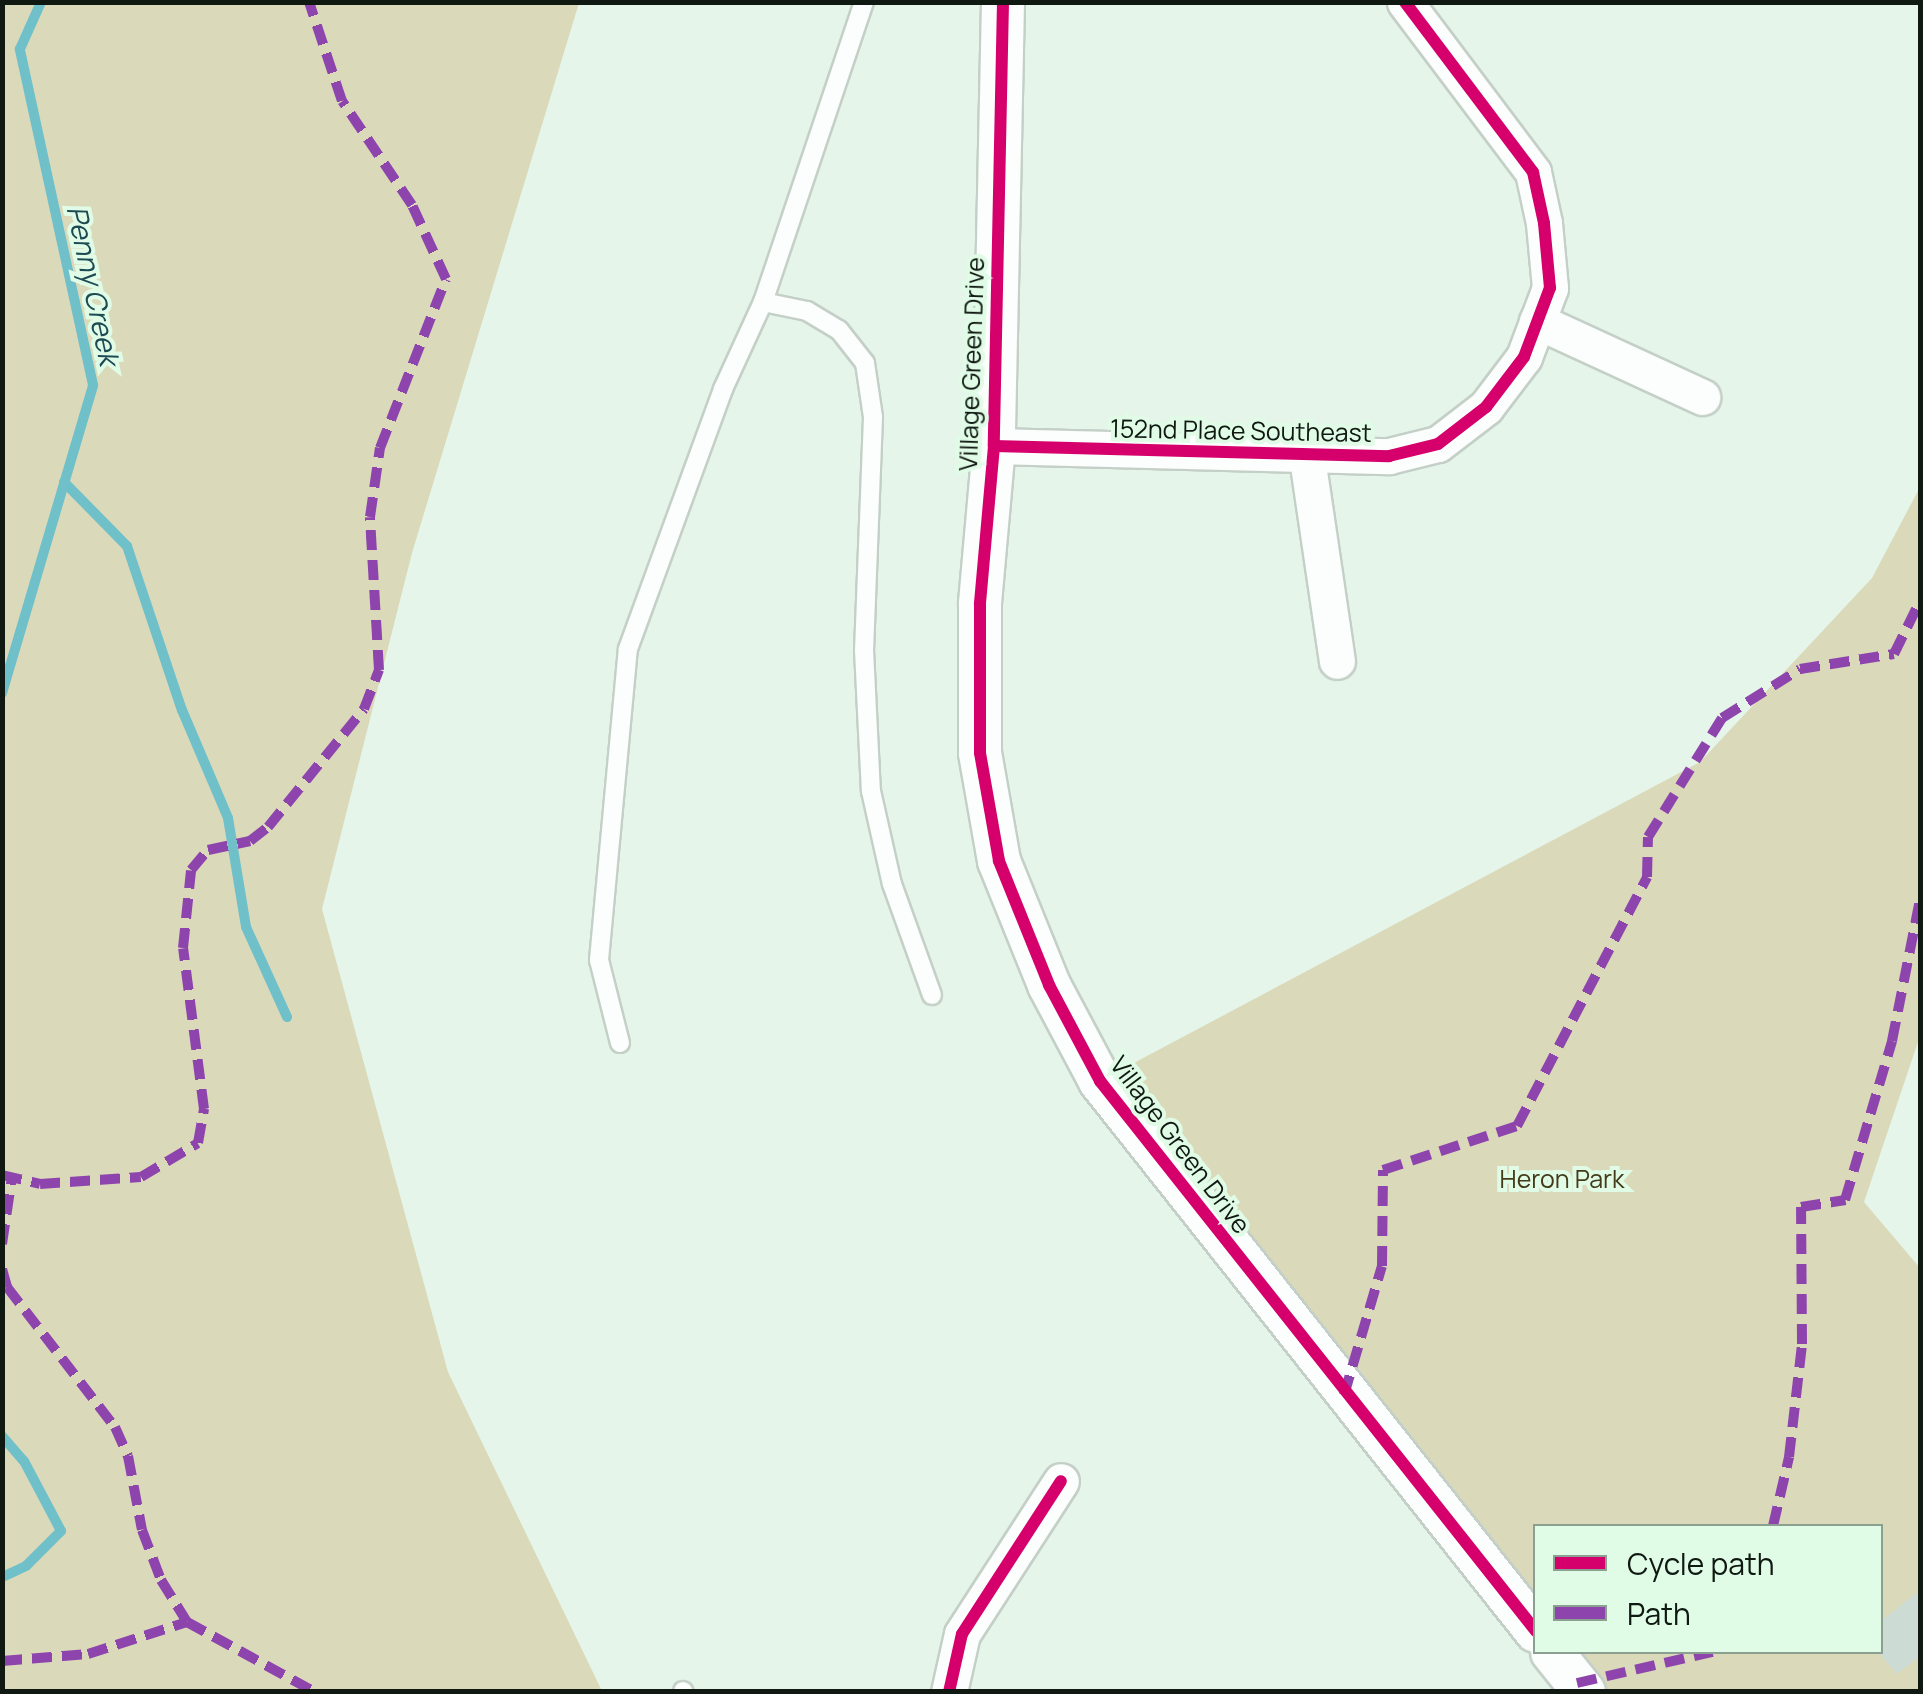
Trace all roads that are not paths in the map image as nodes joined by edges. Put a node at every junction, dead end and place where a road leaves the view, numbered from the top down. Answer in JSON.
{"nodes":[{"id":1,"x":864,"y":2,"type":"edge"},
{"id":2,"x":1003,"y":2,"type":"edge"},
{"id":3,"x":1405,"y":2,"type":"edge"},
{"id":4,"x":763,"y":302,"type":"junction"},
{"id":5,"x":1537,"y":322,"type":"junction"},
{"id":6,"x":1702,"y":397,"type":"dead end"},
{"id":7,"x":994,"y":446,"type":"junction"},
{"id":8,"x":1308,"y":458,"type":"junction"},
{"id":9,"x":1336,"y":661,"type":"dead end"},
{"id":10,"x":932,"y":994,"type":"dead end"},
{"id":11,"x":620,"y":1043,"type":"dead end"},
{"id":12,"x":1061,"y":1481,"type":"dead end"},
{"id":13,"x":1533,"y":1627,"type":"edge"},
{"id":14,"x":1554,"y":1654,"type":"edge"},
{"id":15,"x":949,"y":1692,"type":"edge"},
{"id":16,"x":1584,"y":1692,"type":"edge"}],
"edges":[{"from":1,"to":4,"type":"lane"},
{"from":2,"to":7,"type":"street","name":"Village Green Drive"},
{"from":3,"to":5,"type":"street","name":"152nd Place Southeast"},
{"from":4,"to":10,"type":"lane"},
{"from":4,"to":11,"type":"lane"},
{"from":5,"to":6,"type":"street"},
{"from":5,"to":8,"type":"street","name":"152nd Place Southeast"},
{"from":7,"to":8,"type":"street","name":"152nd Place Southeast"},
{"from":7,"to":13,"type":"street","name":"Village Green Drive"},
{"from":8,"to":9,"type":"street"},
{"from":12,"to":15,"type":"street"},
{"from":14,"to":16,"type":"street"}]}
